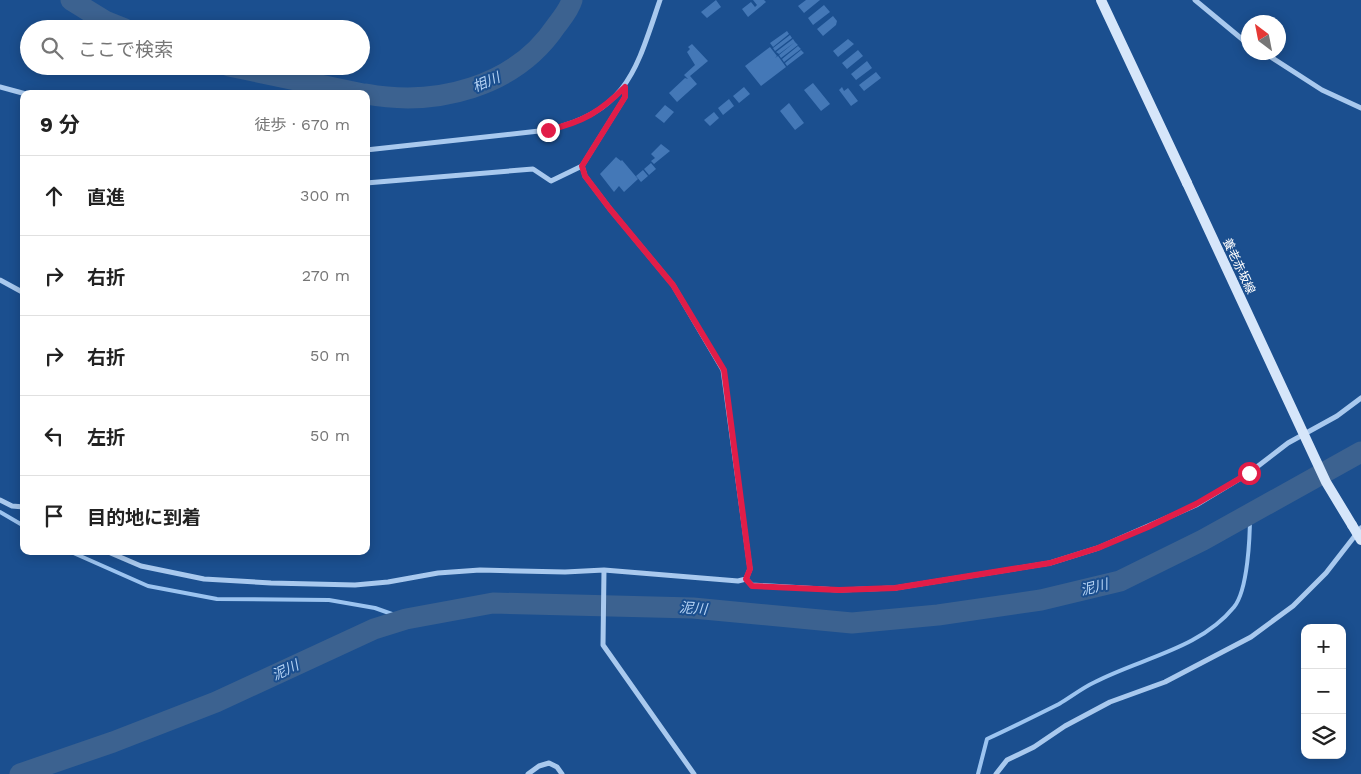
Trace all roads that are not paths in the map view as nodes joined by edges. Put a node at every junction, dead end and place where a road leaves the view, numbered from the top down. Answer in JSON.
{"nodes":[{"id":1,"x":660,"y":0,"type":"edge"},
{"id":2,"x":1101,"y":0,"type":"edge"},
{"id":3,"x":1195,"y":0,"type":"edge"},
{"id":4,"x":1241,"y":38,"type":"edge"},
{"id":5,"x":1275,"y":60,"type":"edge"},
{"id":6,"x":0,"y":87,"type":"edge"},
{"id":7,"x":625,"y":87,"type":"junction"},
{"id":8,"x":20,"y":92,"type":"edge"},
{"id":9,"x":1361,"y":108,"type":"edge"},
{"id":10,"x":370,"y":150,"type":"edge"},
{"id":11,"x":582,"y":166,"type":"junction"},
{"id":12,"x":370,"y":183,"type":"edge"},
{"id":13,"x":0,"y":280,"type":"edge"},
{"id":14,"x":20,"y":291,"type":"edge"},
{"id":15,"x":1361,"y":398,"type":"edge"},
{"id":16,"x":0,"y":500,"type":"edge"},
{"id":17,"x":20,"y":506,"type":"edge"},
{"id":18,"x":1358,"y":532,"type":"edge"},
{"id":19,"x":115,"y":555,"type":"edge"},
{"id":20,"x":604,"y":570,"type":"junction"},
{"id":21,"x":746,"y":579,"type":"junction"},
{"id":22,"x":528,"y":774,"type":"edge"},
{"id":23,"x":562,"y":774,"type":"edge"},
{"id":24,"x":694,"y":774,"type":"edge"},
{"id":25,"x":996,"y":774,"type":"edge"}],
"edges":[{"from":1,"to":7,"type":"street"},
{"from":2,"to":18,"type":"main road","name":"養老赤坂線","bridge":true},
{"from":3,"to":4,"type":"street"},
{"from":5,"to":9,"type":"street"},
{"from":6,"to":8,"type":"street"},
{"from":7,"to":10,"type":"street"},
{"from":7,"to":11,"type":"street"},
{"from":11,"to":12,"type":"street"},
{"from":11,"to":21,"type":"street"},
{"from":13,"to":14,"type":"street"},
{"from":15,"to":21,"type":"street"},
{"from":16,"to":17,"type":"street"},
{"from":18,"to":25,"type":"street"},
{"from":19,"to":20,"type":"street"},
{"from":20,"to":21,"type":"street"},
{"from":20,"to":24,"type":"street"},
{"from":22,"to":23,"type":"street"}]}
